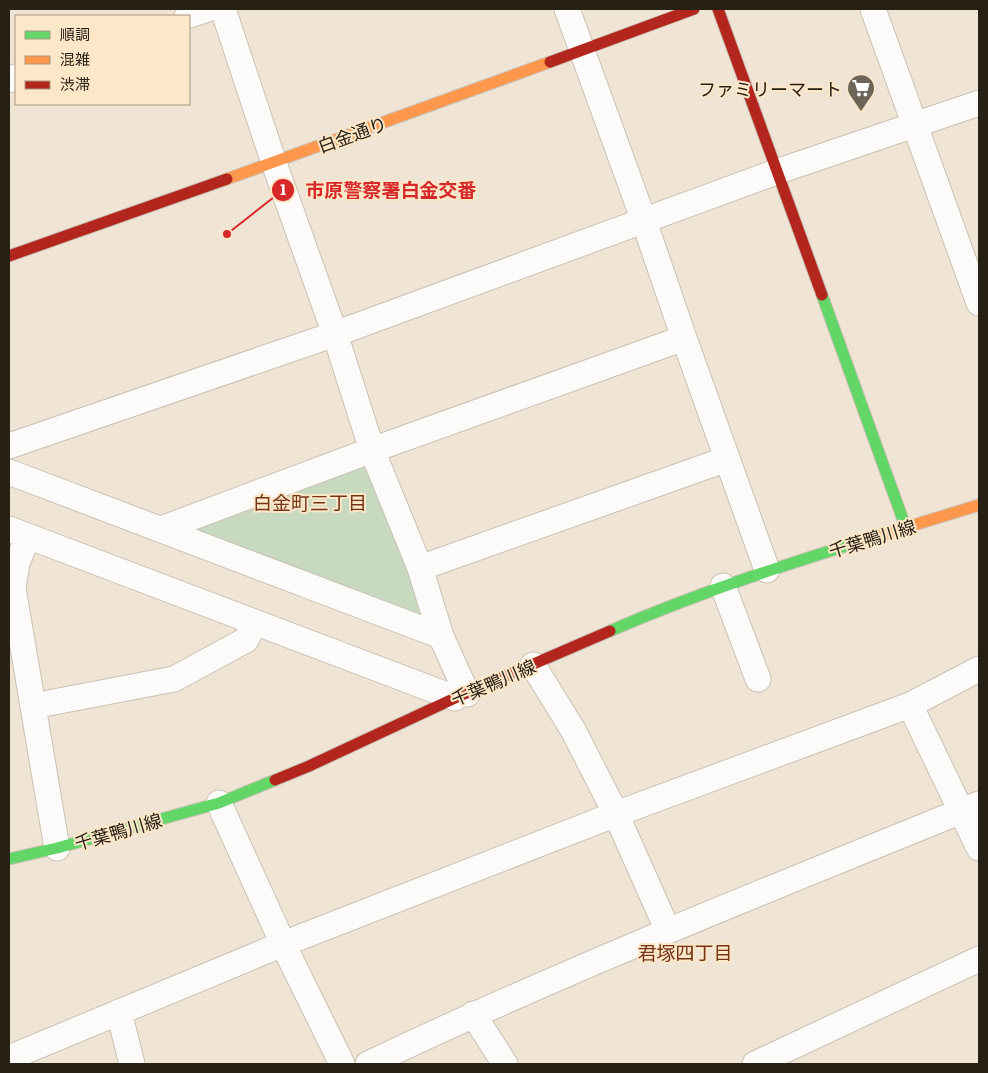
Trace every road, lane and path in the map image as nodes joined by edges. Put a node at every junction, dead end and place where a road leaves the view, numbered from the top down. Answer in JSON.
{"nodes":[{"id":1,"x":208,"y":9,"type":"edge"},
{"id":2,"x":223,"y":9,"type":"edge"},
{"id":3,"x":567,"y":9,"type":"edge"},
{"id":4,"x":694,"y":9,"type":"edge"},
{"id":5,"x":718,"y":9,"type":"edge"},
{"id":6,"x":873,"y":9,"type":"edge"},
{"id":7,"x":190,"y":15,"type":"edge"},
{"id":8,"x":581,"y":50,"type":"junction"},
{"id":9,"x":979,"y":103,"type":"edge"},
{"id":10,"x":914,"y":126,"type":"junction"},
{"id":11,"x":274,"y":162,"type":"junction"},
{"id":12,"x":776,"y":172,"type":"junction"},
{"id":13,"x":644,"y":221,"type":"junction"},
{"id":14,"x":969,"y":244,"type":"edge"},
{"id":15,"x":9,"y":256,"type":"edge"},
{"id":16,"x":979,"y":303,"type":"edge"},
{"id":17,"x":335,"y":334,"type":"junction"},
{"id":18,"x":684,"y":338,"type":"junction"},
{"id":19,"x":9,"y":446,"type":"edge"},
{"id":20,"x":372,"y":450,"type":"junction"},
{"id":21,"x":727,"y":459,"type":"junction"},
{"id":22,"x":9,"y":472,"type":"edge"},
{"id":23,"x":979,"y":505,"type":"edge"},
{"id":24,"x":906,"y":528,"type":"junction"},
{"id":25,"x":161,"y":529,"type":"junction"},
{"id":26,"x":18,"y":533,"type":"edge"},
{"id":27,"x":420,"y":568,"type":"junction"},
{"id":28,"x":767,"y":570,"type":"junction"},
{"id":29,"x":724,"y":586,"type":"junction"},
{"id":30,"x":255,"y":623,"type":"junction"},
{"id":31,"x":441,"y":636,"type":"junction"},
{"id":32,"x":533,"y":664,"type":"junction"},
{"id":33,"x":979,"y":669,"type":"edge"},
{"id":34,"x":758,"y":679,"type":"dead end"},
{"id":35,"x":461,"y":696,"type":"junction"},
{"id":36,"x":910,"y":705,"type":"junction"},
{"id":37,"x":33,"y":706,"type":"junction"},
{"id":38,"x":220,"y":803,"type":"junction"},
{"id":39,"x":970,"y":808,"type":"edge"},
{"id":40,"x":616,"y":814,"type":"junction"},
{"id":41,"x":57,"y":848,"type":"junction"},
{"id":42,"x":979,"y":848,"type":"edge"},
{"id":43,"x":9,"y":859,"type":"edge"},
{"id":44,"x":668,"y":931,"type":"junction"},
{"id":45,"x":283,"y":944,"type":"junction"},
{"id":46,"x":979,"y":959,"type":"edge"},
{"id":47,"x":119,"y":1012,"type":"junction"},
{"id":48,"x":473,"y":1014,"type":"junction"},
{"id":49,"x":9,"y":1058,"type":"edge"},
{"id":50,"x":132,"y":1064,"type":"edge"},
{"id":51,"x":342,"y":1064,"type":"edge"},
{"id":52,"x":368,"y":1064,"type":"edge"},
{"id":53,"x":505,"y":1064,"type":"edge"},
{"id":54,"x":755,"y":1064,"type":"edge"}],
"edges":[{"from":1,"to":7,"type":"street"},
{"from":2,"to":11,"type":"street"},
{"from":3,"to":8,"type":"street"},
{"from":4,"to":8,"type":"street","name":"白金通り"},
{"from":5,"to":12,"type":"street"},
{"from":6,"to":10,"type":"street"},
{"from":8,"to":11,"type":"street","name":"白金通り"},
{"from":8,"to":13,"type":"street"},
{"from":9,"to":10,"type":"street"},
{"from":10,"to":12,"type":"street"},
{"from":10,"to":14,"type":"street"},
{"from":11,"to":15,"type":"street","name":"白金通り"},
{"from":11,"to":17,"type":"street"},
{"from":12,"to":13,"type":"street"},
{"from":12,"to":24,"type":"street"},
{"from":13,"to":17,"type":"street"},
{"from":13,"to":18,"type":"street"},
{"from":14,"to":16,"type":"street"},
{"from":17,"to":19,"type":"street"},
{"from":17,"to":20,"type":"street"},
{"from":18,"to":20,"type":"street"},
{"from":18,"to":21,"type":"street"},
{"from":20,"to":25,"type":"street"},
{"from":20,"to":27,"type":"street"},
{"from":21,"to":27,"type":"street"},
{"from":21,"to":28,"type":"street"},
{"from":22,"to":25,"type":"street"},
{"from":23,"to":24,"type":"street","name":"千葉鴨川線"},
{"from":24,"to":28,"type":"street","name":"千葉鴨川線"},
{"from":25,"to":31,"type":"street"},
{"from":26,"to":30,"type":"street"},
{"from":26,"to":37,"type":"street"},
{"from":27,"to":31,"type":"street"},
{"from":28,"to":29,"type":"street","name":"千葉鴨川線"},
{"from":29,"to":32,"type":"street","name":"千葉鴨川線"},
{"from":29,"to":34,"type":"street"},
{"from":30,"to":35,"type":"street"},
{"from":30,"to":37,"type":"street"},
{"from":31,"to":35,"type":"street"},
{"from":32,"to":35,"type":"street","name":"千葉鴨川線"},
{"from":32,"to":40,"type":"street"},
{"from":33,"to":36,"type":"street"},
{"from":35,"to":38,"type":"street","name":"千葉鴨川線"},
{"from":36,"to":39,"type":"street"},
{"from":36,"to":40,"type":"street"},
{"from":37,"to":41,"type":"street"},
{"from":38,"to":41,"type":"street","name":"千葉鴨川線"},
{"from":38,"to":45,"type":"street"},
{"from":39,"to":42,"type":"street"},
{"from":39,"to":44,"type":"street"},
{"from":40,"to":44,"type":"street"},
{"from":40,"to":45,"type":"street"},
{"from":41,"to":43,"type":"street","name":"千葉鴨川線"},
{"from":44,"to":48,"type":"street"},
{"from":45,"to":47,"type":"street"},
{"from":45,"to":51,"type":"street"},
{"from":46,"to":54,"type":"street"},
{"from":47,"to":49,"type":"street"},
{"from":47,"to":50,"type":"street"},
{"from":48,"to":52,"type":"street"},
{"from":48,"to":53,"type":"street"}]}
